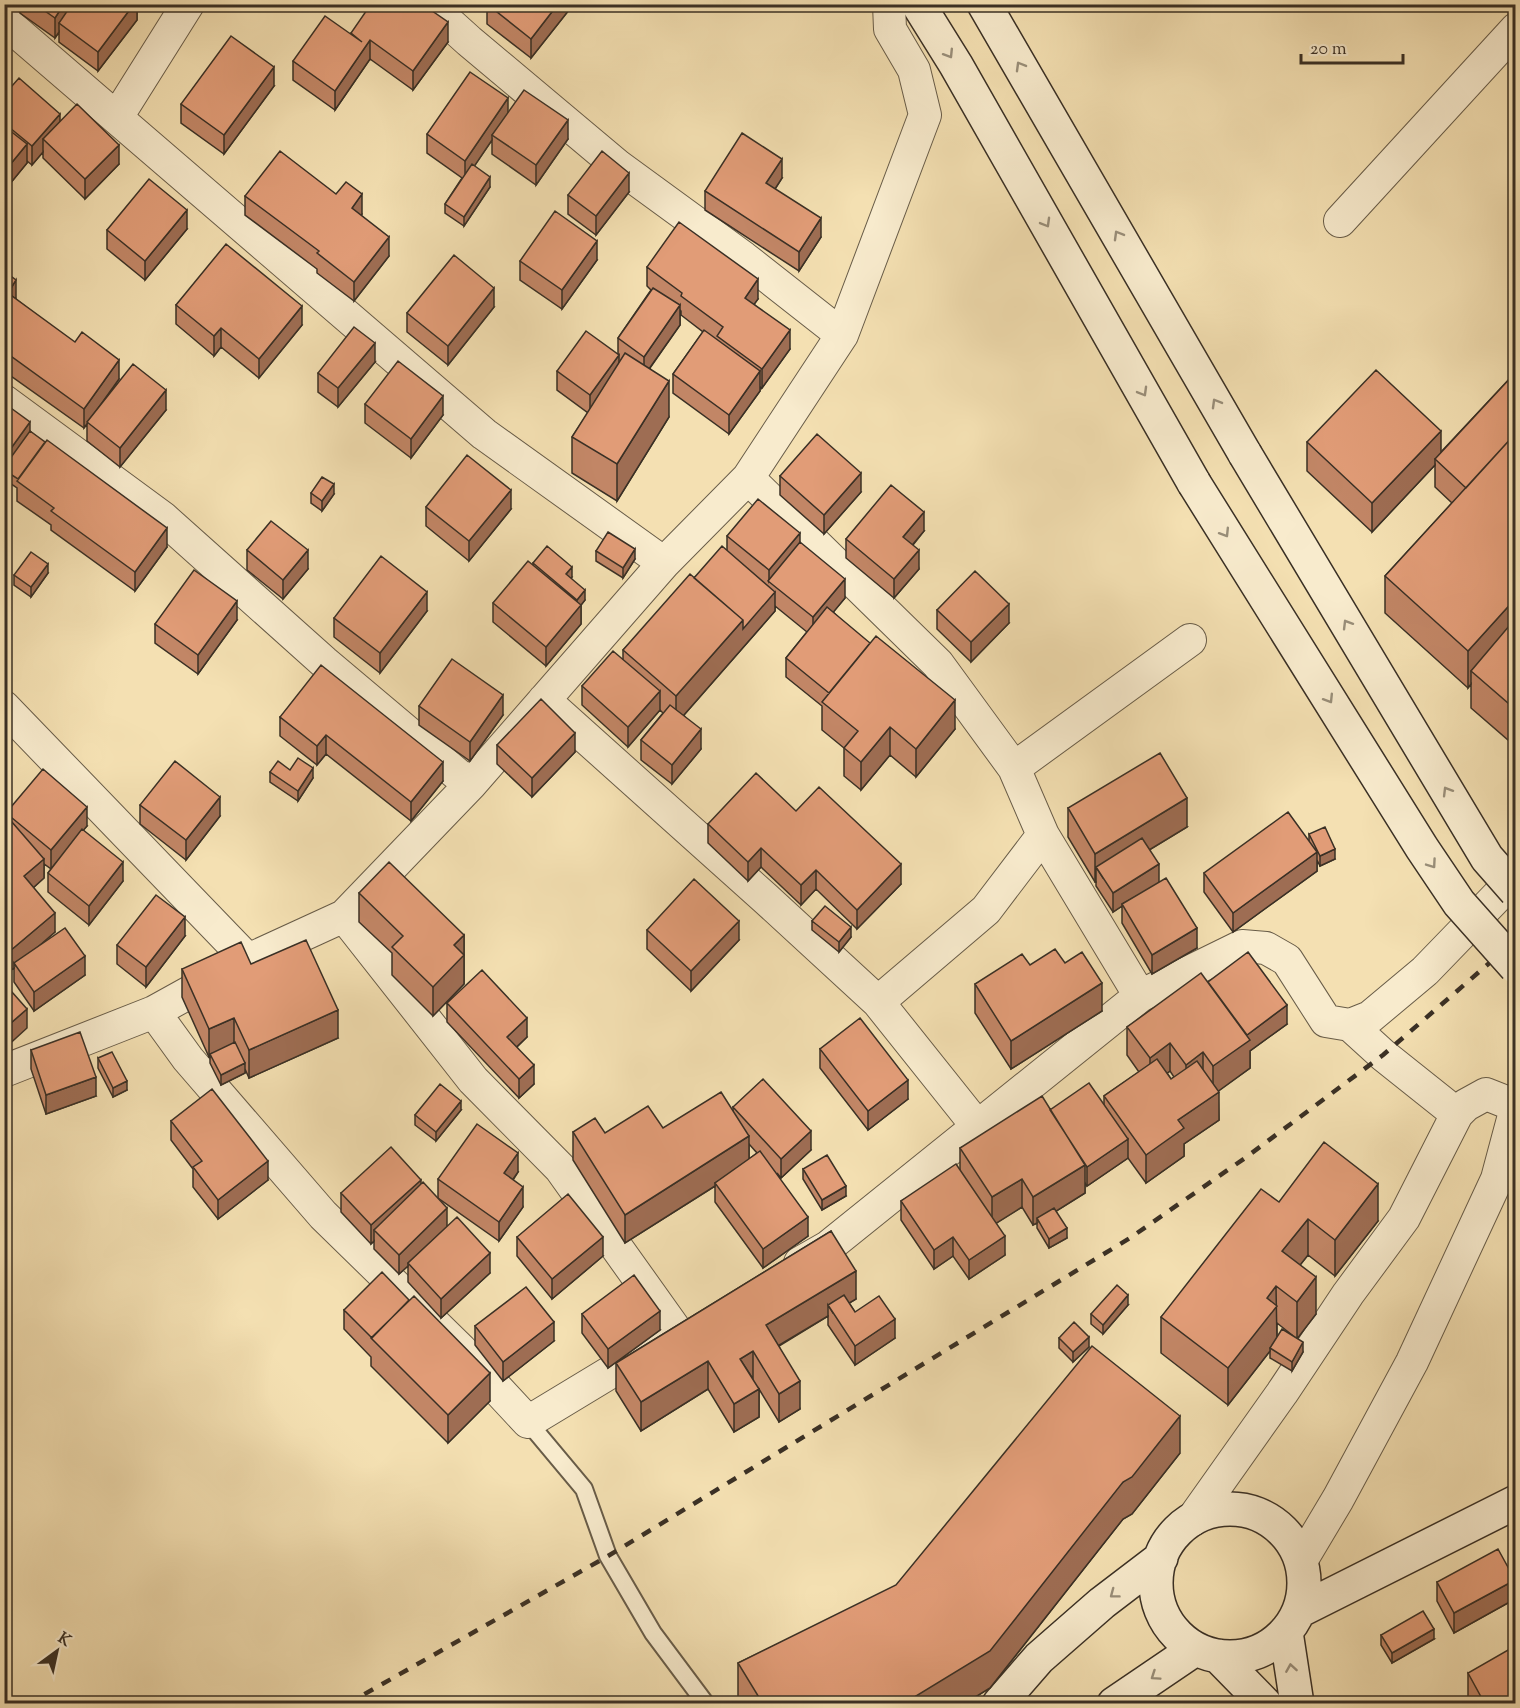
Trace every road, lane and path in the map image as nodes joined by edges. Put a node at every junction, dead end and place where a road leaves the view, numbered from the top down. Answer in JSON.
{"nodes":[{"id":1,"x":188,"y":4,"type":"edge"},
{"id":2,"x":428,"y":4,"type":"edge"},
{"id":3,"x":889,"y":4,"type":"edge"},
{"id":4,"x":918,"y":4,"type":"edge"},
{"id":5,"x":984,"y":4,"type":"edge"},
{"id":6,"x":4,"y":21,"type":"edge"},
{"id":7,"x":1515,"y":29,"type":"edge"},
{"id":8,"x":117,"y":117,"type":"junction"},
{"id":9,"x":1340,"y":221,"type":"dead end"},
{"id":10,"x":842,"y":335,"type":"junction"},
{"id":11,"x":4,"y":401,"type":"edge"},
{"id":12,"x":748,"y":478,"type":"junction"},
{"id":13,"x":664,"y":563,"type":"junction"},
{"id":14,"x":1190,"y":640,"type":"dead end"},
{"id":15,"x":544,"y":700,"type":"junction"},
{"id":16,"x":4,"y":707,"type":"edge"},
{"id":17,"x":1014,"y":768,"type":"junction"},
{"id":18,"x":470,"y":785,"type":"junction"},
{"id":19,"x":1043,"y":835,"type":"junction"},
{"id":20,"x":1515,"y":878,"type":"edge"},
{"id":21,"x":1515,"y":891,"type":"edge"},
{"id":22,"x":344,"y":916,"type":"junction"},
{"id":23,"x":248,"y":960,"type":"junction"},
{"id":24,"x":1515,"y":967,"type":"edge"},
{"id":25,"x":1140,"y":996,"type":"junction"},
{"id":26,"x":878,"y":1002,"type":"junction"},
{"id":27,"x":154,"y":1012,"type":"junction"},
{"id":28,"x":1350,"y":1025,"type":"junction"},
{"id":29,"x":4,"y":1071,"type":"edge"},
{"id":30,"x":1515,"y":1107,"type":"edge"},
{"id":31,"x":1457,"y":1114,"type":"junction"},
{"id":32,"x":976,"y":1126,"type":"junction"},
{"id":33,"x":777,"y":1275,"type":"edge"},
{"id":34,"x":528,"y":1422,"type":"junction"},
{"id":35,"x":1515,"y":1502,"type":"edge"},
{"id":36,"x":1192,"y":1520,"type":"junction"},
{"id":37,"x":1161,"y":1558,"type":"junction"},
{"id":38,"x":1301,"y":1561,"type":"junction"},
{"id":39,"x":1292,"y":1621,"type":"junction"},
{"id":40,"x":1207,"y":1653,"type":"junction"},
{"id":41,"x":706,"y":1704,"type":"edge"},
{"id":42,"x":999,"y":1704,"type":"edge"},
{"id":43,"x":1114,"y":1704,"type":"edge"},
{"id":44,"x":1265,"y":1704,"type":"edge"},
{"id":45,"x":1297,"y":1704,"type":"edge"}],
"edges":[{"from":1,"to":8,"type":"street"},
{"from":2,"to":10,"type":"street"},
{"from":3,"to":10,"type":"street"},
{"from":4,"to":24,"type":"street","one_way":true,"bridge":true},
{"from":21,"to":5,"type":"street","one_way":true,"bridge":true},
{"from":6,"to":8,"type":"street"},
{"from":7,"to":9,"type":"street"},
{"from":8,"to":13,"type":"street"},
{"from":10,"to":12,"type":"street"},
{"from":11,"to":18,"type":"street"},
{"from":12,"to":13,"type":"street"},
{"from":12,"to":17,"type":"street"},
{"from":13,"to":15,"type":"street"},
{"from":14,"to":17,"type":"street"},
{"from":15,"to":18,"type":"street"},
{"from":15,"to":26,"type":"street"},
{"from":16,"to":23,"type":"street"},
{"from":17,"to":19,"type":"street"},
{"from":18,"to":22,"type":"street"},
{"from":19,"to":25,"type":"street"},
{"from":19,"to":26,"type":"street"},
{"from":20,"to":28,"type":"street"},
{"from":22,"to":23,"type":"street"},
{"from":22,"to":34,"type":"street"},
{"from":23,"to":27,"type":"street"},
{"from":25,"to":28,"type":"street"},
{"from":25,"to":32,"type":"street"},
{"from":26,"to":32,"type":"street"},
{"from":27,"to":29,"type":"street"},
{"from":27,"to":34,"type":"street"},
{"from":28,"to":31,"type":"street"},
{"from":30,"to":31,"type":"street"},
{"from":30,"to":38,"type":"street"},
{"from":31,"to":36,"type":"street"},
{"from":32,"to":33,"type":"street"},
{"from":34,"to":41,"type":"lane"},
{"from":35,"to":39,"type":"street"},
{"from":36,"to":37,"type":"street"},
{"from":36,"to":38,"type":"street"},
{"from":37,"to":40,"type":"street"},
{"from":37,"to":42,"type":"street","one_way":true},
{"from":38,"to":39,"type":"street"},
{"from":39,"to":40,"type":"street"},
{"from":45,"to":39,"type":"street","one_way":true},
{"from":40,"to":43,"type":"street","one_way":true},
{"from":40,"to":44,"type":"street"}]}
